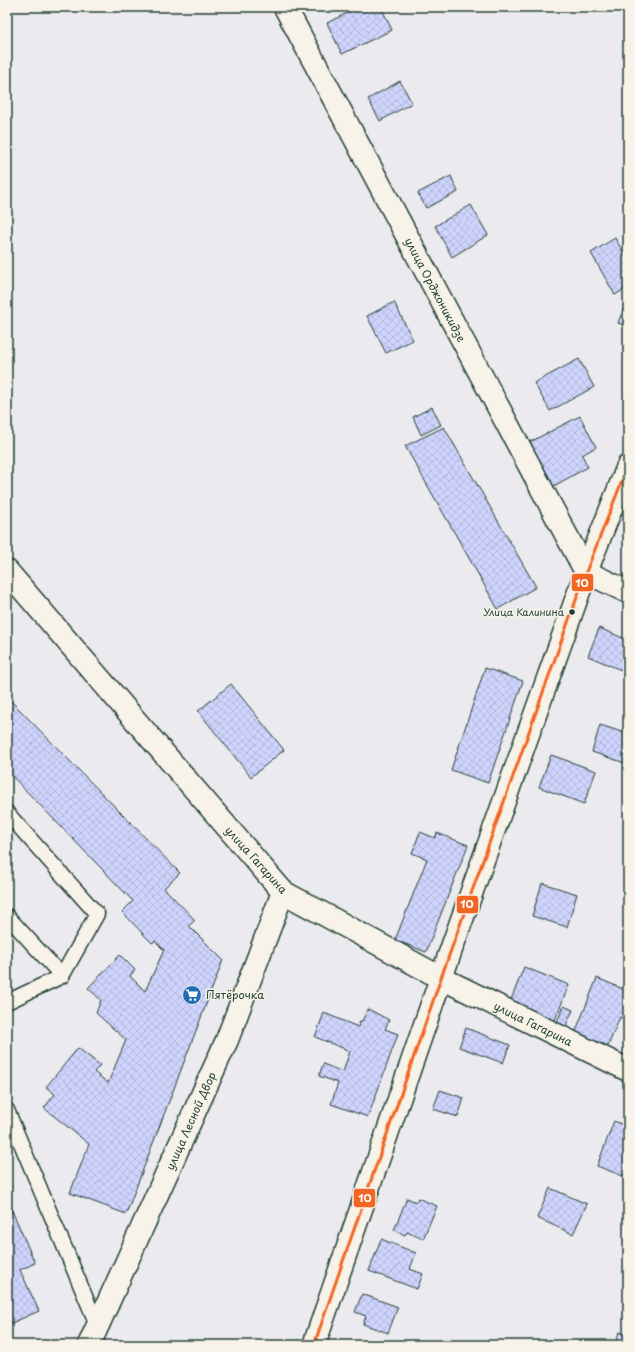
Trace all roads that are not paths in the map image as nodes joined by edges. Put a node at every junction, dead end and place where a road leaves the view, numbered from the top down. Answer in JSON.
{"nodes":[{"id":1,"x":285,"y":7,"type":"edge"},
{"id":2,"x":628,"y":466,"type":"edge"},
{"id":3,"x":7,"y":571,"type":"edge"},
{"id":4,"x":586,"y":572,"type":"junction"},
{"id":5,"x":628,"y":592,"type":"edge"},
{"id":6,"x":7,"y":813,"type":"edge"},
{"id":7,"x":283,"y":892,"type":"junction"},
{"id":8,"x":7,"y":916,"type":"edge"},
{"id":9,"x":62,"y":976,"type":"junction"},
{"id":10,"x":441,"y":978,"type":"junction"},
{"id":11,"x":7,"y":1002,"type":"edge"},
{"id":12,"x":628,"y":1070,"type":"edge"},
{"id":13,"x":7,"y":1110,"type":"edge"},
{"id":14,"x":93,"y":1336,"type":"edge"},
{"id":15,"x":314,"y":1345,"type":"edge"}],
"edges":[{"from":1,"to":4,"type":"street","name":"улица Орджоникидзе"},
{"from":2,"to":4,"type":"street"},
{"from":3,"to":7,"type":"street","name":"улица Гагарина"},
{"from":4,"to":5,"type":"street"},
{"from":4,"to":10,"type":"street"},
{"from":6,"to":9,"type":"lane"},
{"from":7,"to":10,"type":"street","name":"улица Гагарина"},
{"from":7,"to":14,"type":"street","name":"улица Лесной Двор"},
{"from":8,"to":9,"type":"lane"},
{"from":9,"to":11,"type":"lane"},
{"from":10,"to":12,"type":"street","name":"улица Гагарина"},
{"from":10,"to":15,"type":"street"},
{"from":13,"to":14,"type":"lane"}]}
